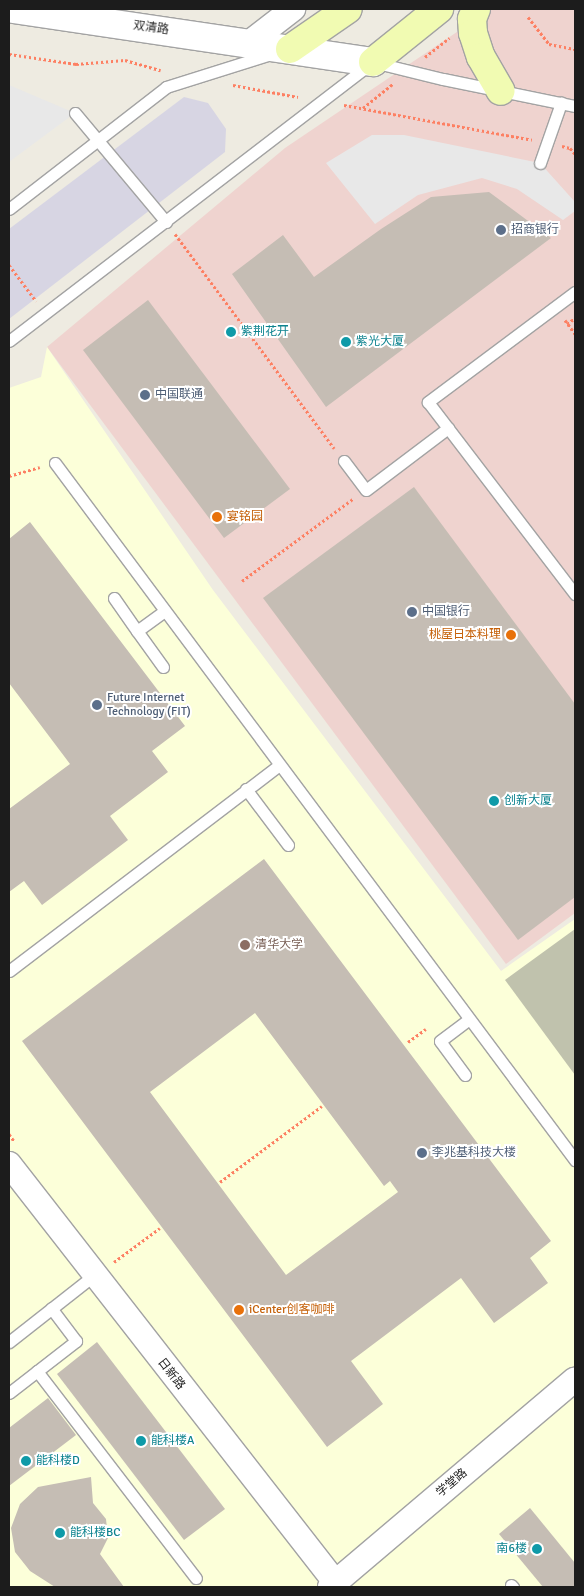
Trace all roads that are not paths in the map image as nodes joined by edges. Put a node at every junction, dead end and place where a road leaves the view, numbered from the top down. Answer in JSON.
{"nodes":[{"id":1,"x":13,"y":9,"type":"edge"},
{"id":2,"x":293,"y":9,"type":"edge"},
{"id":3,"x":348,"y":9,"type":"edge"},
{"id":4,"x":439,"y":9,"type":"edge"},
{"id":5,"x":476,"y":9,"type":"edge"},
{"id":6,"x":249,"y":42,"type":"junction"},
{"id":7,"x":290,"y":49,"type":"junction"},
{"id":8,"x":373,"y":62,"type":"junction"},
{"id":9,"x":501,"y":91,"type":"junction"},
{"id":10,"x":561,"y":103,"type":"junction"},
{"id":11,"x":575,"y":106,"type":"edge"},
{"id":12,"x":74,"y":112,"type":"dead end"},
{"id":13,"x":97,"y":142,"type":"junction"},
{"id":14,"x":540,"y":164,"type":"dead end"},
{"id":15,"x":9,"y":209,"type":"edge"},
{"id":16,"x":166,"y":222,"type":"junction"},
{"id":17,"x":575,"y":292,"type":"edge"},
{"id":18,"x":9,"y":341,"type":"edge"},
{"id":19,"x":448,"y":428,"type":"junction"},
{"id":20,"x":344,"y":461,"type":"road end"},
{"id":21,"x":55,"y":463,"type":"road end"},
{"id":22,"x":575,"y":594,"type":"edge"},
{"id":23,"x":114,"y":598,"type":"dead end"},
{"id":24,"x":165,"y":611,"type":"junction"},
{"id":25,"x":137,"y":630,"type":"junction"},
{"id":26,"x":163,"y":667,"type":"dead end"},
{"id":27,"x":279,"y":765,"type":"junction"},
{"id":28,"x":246,"y":789,"type":"junction"},
{"id":29,"x":288,"y":845,"type":"dead end"},
{"id":30,"x":9,"y":971,"type":"edge"},
{"id":31,"x":469,"y":1019,"type":"junction"},
{"id":32,"x":465,"y":1075,"type":"dead end"},
{"id":33,"x":575,"y":1160,"type":"edge"},
{"id":34,"x":9,"y":1164,"type":"edge"},
{"id":35,"x":94,"y":1275,"type":"junction"},
{"id":36,"x":51,"y":1308,"type":"junction"},
{"id":37,"x":9,"y":1342,"type":"edge"},
{"id":38,"x":37,"y":1371,"type":"junction"},
{"id":39,"x":575,"y":1379,"type":"edge"},
{"id":40,"x":9,"y":1393,"type":"edge"},
{"id":41,"x":196,"y":1578,"type":"dead end"},
{"id":42,"x":332,"y":1585,"type":"edge"}],
"edges":[{"from":1,"to":6,"type":"street","name":"双清路"},
{"from":2,"to":6,"type":"street"},
{"from":3,"to":7,"type":"main road"},
{"from":4,"to":8,"type":"main road"},
{"from":5,"to":9,"type":"main road"},
{"from":6,"to":7,"type":"street","name":"双清路"},
{"from":7,"to":8,"type":"street","name":"双清路"},
{"from":7,"to":13,"type":"lane"},
{"from":8,"to":9,"type":"lane"},
{"from":8,"to":16,"type":"lane"},
{"from":9,"to":10,"type":"lane"},
{"from":10,"to":11,"type":"lane"},
{"from":10,"to":14,"type":"lane"},
{"from":12,"to":13,"type":"lane"},
{"from":13,"to":15,"type":"lane"},
{"from":13,"to":16,"type":"lane"},
{"from":16,"to":18,"type":"lane"},
{"from":17,"to":19,"type":"lane"},
{"from":19,"to":20,"type":"lane"},
{"from":19,"to":22,"type":"lane"},
{"from":21,"to":24,"type":"lane"},
{"from":23,"to":25,"type":"lane"},
{"from":24,"to":25,"type":"lane"},
{"from":24,"to":27,"type":"lane"},
{"from":25,"to":26,"type":"lane"},
{"from":27,"to":28,"type":"lane"},
{"from":27,"to":31,"type":"lane"},
{"from":28,"to":29,"type":"lane"},
{"from":28,"to":30,"type":"lane"},
{"from":31,"to":32,"type":"lane"},
{"from":31,"to":33,"type":"lane"},
{"from":34,"to":35,"type":"street","name":"日新路"},
{"from":35,"to":36,"type":"lane"},
{"from":35,"to":42,"type":"street","name":"日新路"},
{"from":36,"to":37,"type":"lane"},
{"from":36,"to":38,"type":"lane"},
{"from":38,"to":40,"type":"lane"},
{"from":38,"to":41,"type":"lane"},
{"from":39,"to":42,"type":"street","name":"学堂路"}]}
